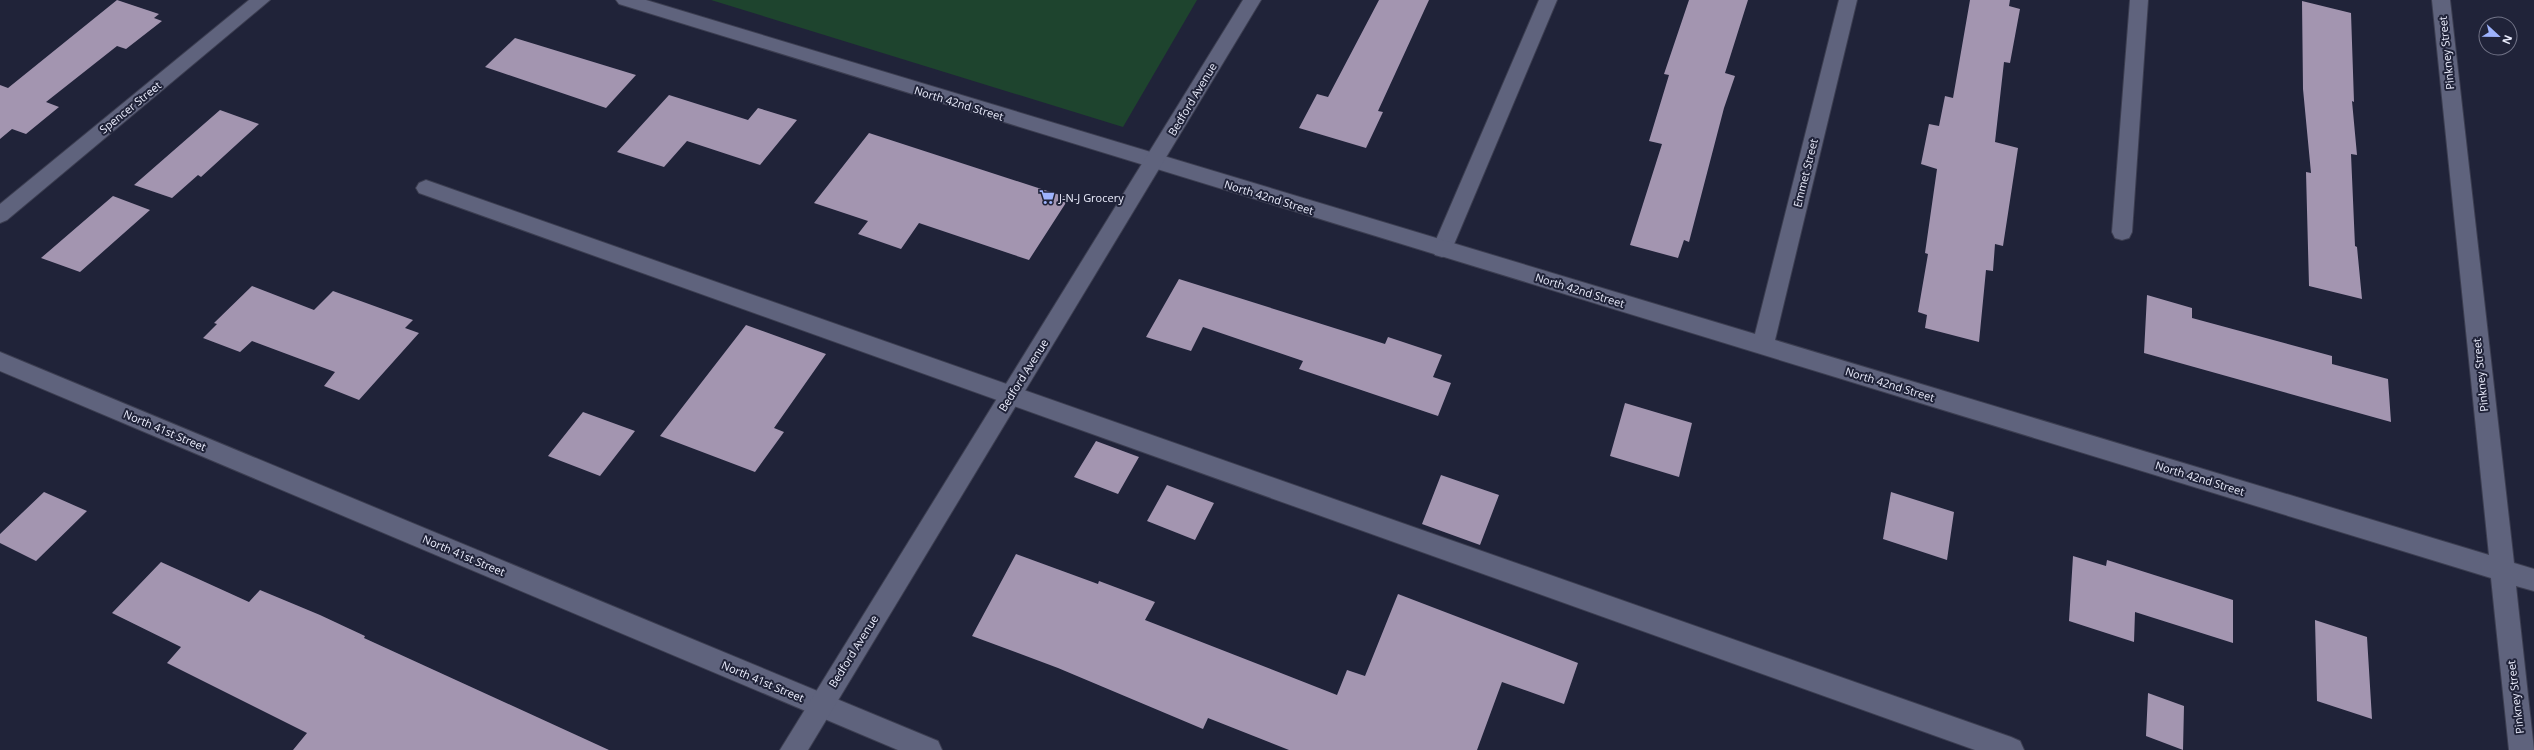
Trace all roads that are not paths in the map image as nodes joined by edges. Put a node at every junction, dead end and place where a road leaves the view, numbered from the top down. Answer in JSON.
{"nodes":[{"id":1,"x":261,"y":0,"type":"edge"},
{"id":2,"x":625,"y":0,"type":"edge"},
{"id":3,"x":1252,"y":0,"type":"edge"},
{"id":4,"x":1548,"y":0,"type":"edge"},
{"id":5,"x":1848,"y":0,"type":"edge"},
{"id":6,"x":2139,"y":0,"type":"edge"},
{"id":7,"x":2441,"y":0,"type":"edge"},
{"id":8,"x":1153,"y":162,"type":"junction"},
{"id":9,"x":426,"y":188,"type":"dead end"},
{"id":10,"x":0,"y":215,"type":"edge"},
{"id":11,"x":2122,"y":232,"type":"dead end"},
{"id":12,"x":1442,"y":249,"type":"junction"},
{"id":13,"x":1763,"y":346,"type":"junction"},
{"id":14,"x":0,"y":361,"type":"edge"},
{"id":15,"x":1010,"y":395,"type":"junction"},
{"id":16,"x":2501,"y":570,"type":"junction"},
{"id":17,"x":2534,"y":580,"type":"edge"},
{"id":18,"x":820,"y":705,"type":"junction"},
{"id":19,"x":793,"y":750,"type":"edge"},
{"id":20,"x":929,"y":750,"type":"edge"},
{"id":21,"x":2011,"y":750,"type":"edge"},
{"id":22,"x":2522,"y":750,"type":"edge"}],
"edges":[{"from":1,"to":10,"type":"street","name":"Spencer Street"},
{"from":2,"to":8,"type":"street","name":"North 42nd Street"},
{"from":3,"to":8,"type":"street","name":"Bedford Avenue"},
{"from":4,"to":12,"type":"street"},
{"from":5,"to":13,"type":"street","name":"Emmet Street"},
{"from":6,"to":11,"type":"street"},
{"from":7,"to":16,"type":"street","name":"Pinkney Street"},
{"from":8,"to":12,"type":"street","name":"North 42nd Street"},
{"from":8,"to":15,"type":"street","name":"Bedford Avenue"},
{"from":9,"to":15,"type":"street"},
{"from":12,"to":13,"type":"street","name":"North 42nd Street"},
{"from":13,"to":16,"type":"street","name":"North 42nd Street"},
{"from":14,"to":18,"type":"street","name":"North 41st Street"},
{"from":15,"to":18,"type":"street","name":"Bedford Avenue"},
{"from":15,"to":21,"type":"street"},
{"from":16,"to":17,"type":"street","name":"North 42nd Street"},
{"from":16,"to":22,"type":"street","name":"Pinkney Street"},
{"from":18,"to":19,"type":"street","name":"Bedford Avenue"},
{"from":18,"to":20,"type":"street","name":"North 41st Street"}]}
